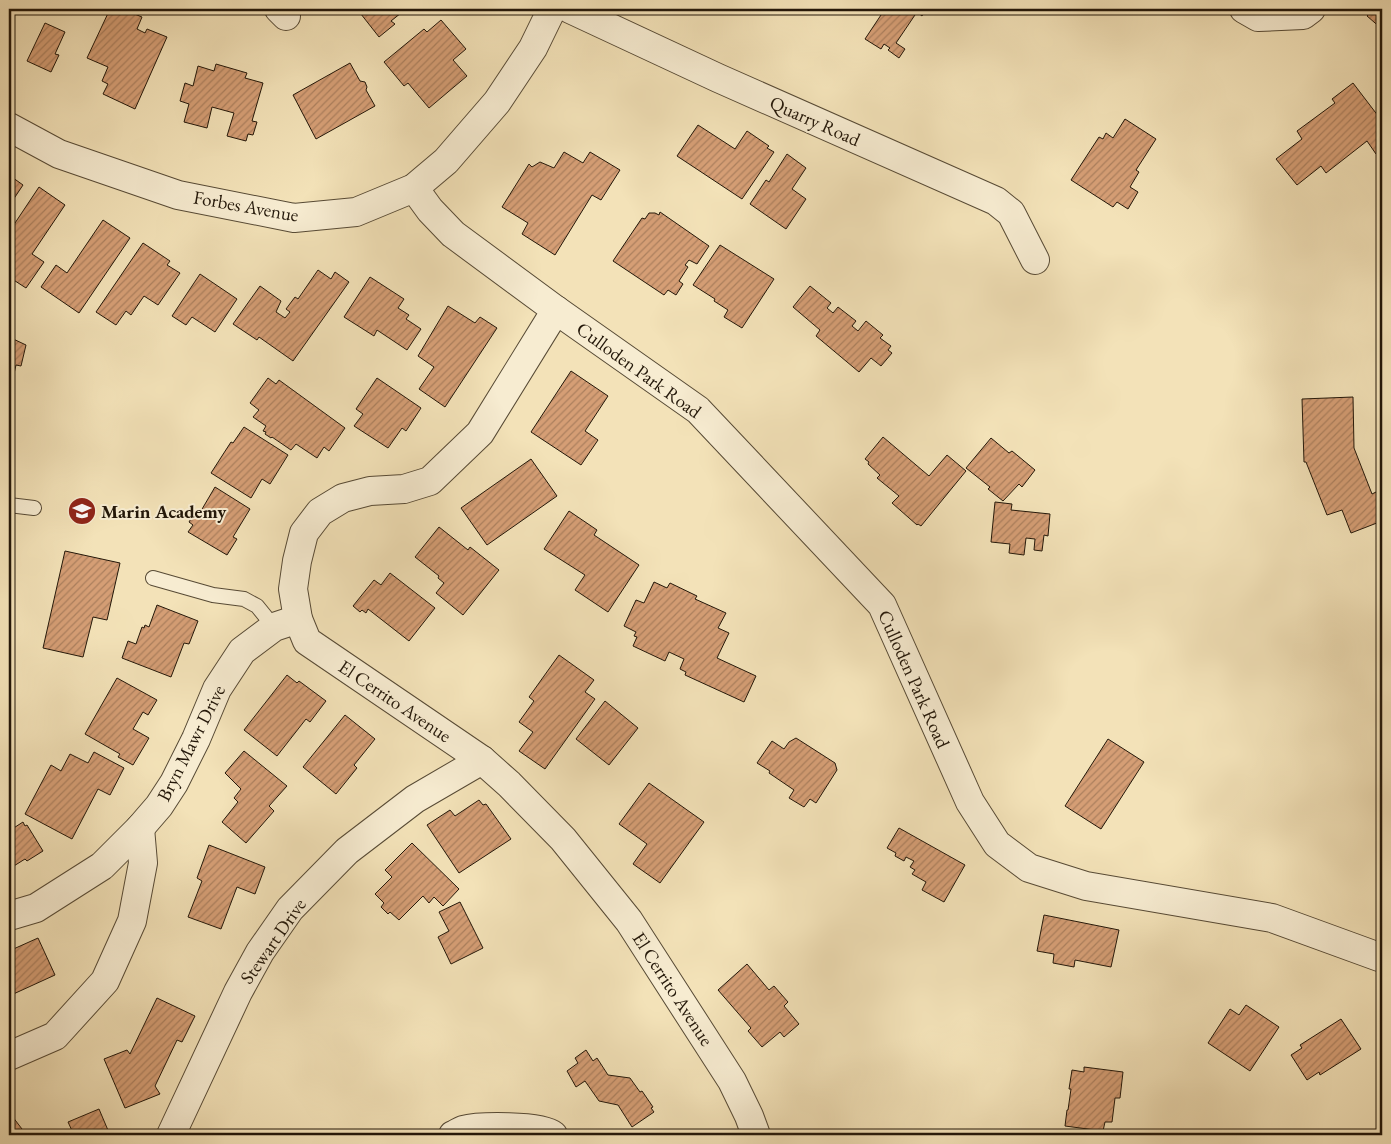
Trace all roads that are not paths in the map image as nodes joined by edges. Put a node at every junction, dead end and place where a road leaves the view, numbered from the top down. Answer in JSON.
{"nodes":[{"id":1,"x":552,"y":9,"type":"edge"},
{"id":2,"x":570,"y":9,"type":"edge"},
{"id":3,"x":1244,"y":9,"type":"edge"},
{"id":4,"x":1311,"y":9,"type":"edge"},
{"id":5,"x":9,"y":127,"type":"edge"},
{"id":6,"x":414,"y":188,"type":"junction"},
{"id":7,"x":1036,"y":260,"type":"dead end"},
{"id":8,"x":556,"y":310,"type":"junction"},
{"id":9,"x":9,"y":505,"type":"edge"},
{"id":10,"x":34,"y":508,"type":"dead end"},
{"id":11,"x":153,"y":578,"type":"dead end"},
{"id":12,"x":286,"y":623,"type":"junction"},
{"id":13,"x":482,"y":760,"type":"junction"},
{"id":14,"x":140,"y":828,"type":"junction"},
{"id":15,"x":9,"y":916,"type":"edge"},
{"id":16,"x":1382,"y":957,"type":"edge"},
{"id":17,"x":9,"y":1056,"type":"edge"},
{"id":18,"x":171,"y":1135,"type":"edge"},
{"id":19,"x":452,"y":1135,"type":"edge"},
{"id":20,"x":552,"y":1135,"type":"edge"},
{"id":21,"x":756,"y":1135,"type":"edge"}],
"edges":[{"from":1,"to":6,"type":"street","name":"Forbes Avenue"},
{"from":2,"to":7,"type":"street","name":"Quarry Road"},
{"from":3,"to":4,"type":"street"},
{"from":5,"to":6,"type":"street","name":"Forbes Avenue"},
{"from":6,"to":8,"type":"street","name":"Culloden Park Road"},
{"from":8,"to":12,"type":"street","name":"El Cerrito Avenue"},
{"from":8,"to":16,"type":"street","name":"Culloden Park Road"},
{"from":9,"to":10,"type":"lane"},
{"from":11,"to":12,"type":"lane"},
{"from":12,"to":13,"type":"street","name":"El Cerrito Avenue"},
{"from":12,"to":14,"type":"street","name":"Bryn Mawr Drive"},
{"from":13,"to":18,"type":"street","name":"Stewart Drive"},
{"from":13,"to":21,"type":"street","name":"El Cerrito Avenue"},
{"from":14,"to":15,"type":"street","name":"Bryn Mawr Drive"},
{"from":14,"to":17,"type":"street"},
{"from":19,"to":20,"type":"street"}]}
